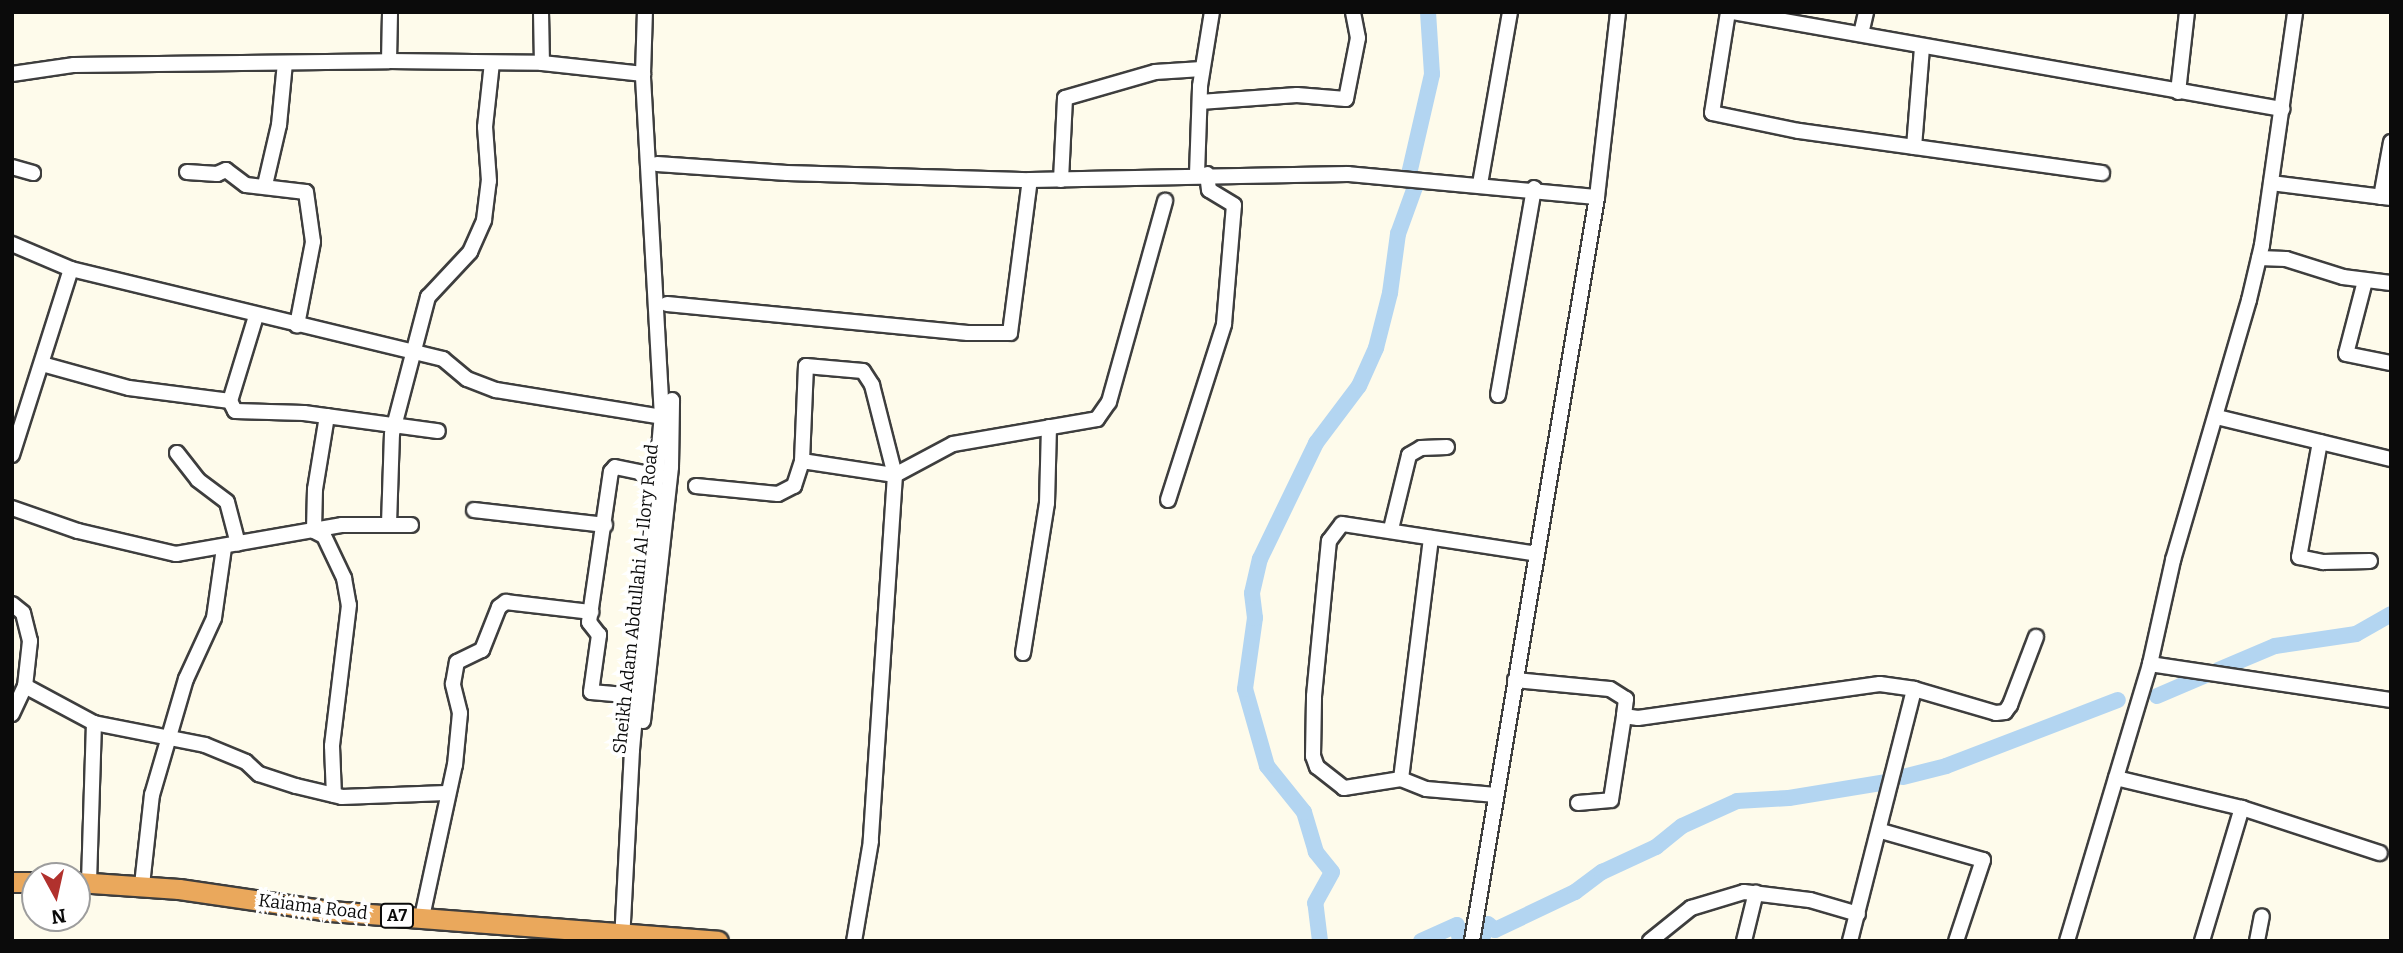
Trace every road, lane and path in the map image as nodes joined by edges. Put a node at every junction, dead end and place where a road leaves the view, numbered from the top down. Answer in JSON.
{"nodes":[{"id":1,"x":390,"y":12,"type":"edge"},
{"id":2,"x":541,"y":12,"type":"edge"},
{"id":3,"x":645,"y":12,"type":"edge"},
{"id":4,"x":652,"y":12,"type":"edge"},
{"id":5,"x":1212,"y":12,"type":"edge"},
{"id":6,"x":1353,"y":12,"type":"edge"},
{"id":7,"x":1510,"y":12,"type":"edge"},
{"id":8,"x":1618,"y":12,"type":"edge"},
{"id":9,"x":1731,"y":12,"type":"edge"},
{"id":10,"x":1866,"y":12,"type":"edge"},
{"id":11,"x":2187,"y":12,"type":"edge"},
{"id":12,"x":2295,"y":12,"type":"edge"},
{"id":13,"x":1861,"y":34,"type":"junction"},
{"id":14,"x":1922,"y":48,"type":"junction"},
{"id":15,"x":390,"y":61,"type":"junction"},
{"id":16,"x":285,"y":63,"type":"junction"},
{"id":17,"x":492,"y":63,"type":"junction"},
{"id":18,"x":542,"y":63,"type":"junction"},
{"id":19,"x":1202,"y":69,"type":"junction"},
{"id":20,"x":12,"y":74,"type":"edge"},
{"id":21,"x":643,"y":74,"type":"junction"},
{"id":22,"x":2178,"y":92,"type":"junction"},
{"id":23,"x":1200,"y":102,"type":"junction"},
{"id":24,"x":2282,"y":109,"type":"junction"},
{"id":25,"x":2391,"y":142,"type":"edge"},
{"id":26,"x":1914,"y":147,"type":"junction"},
{"id":27,"x":657,"y":164,"type":"junction"},
{"id":28,"x":12,"y":167,"type":"edge"},
{"id":29,"x":187,"y":172,"type":"dead end"},
{"id":30,"x":33,"y":173,"type":"dead end"},
{"id":31,"x":2102,"y":173,"type":"dead end"},
{"id":32,"x":1202,"y":174,"type":"junction"},
{"id":33,"x":1030,"y":180,"type":"junction"},
{"id":34,"x":1060,"y":180,"type":"junction"},
{"id":35,"x":2271,"y":183,"type":"junction"},
{"id":36,"x":1480,"y":184,"type":"junction"},
{"id":37,"x":265,"y":185,"type":"junction"},
{"id":38,"x":1534,"y":188,"type":"junction"},
{"id":39,"x":1597,"y":197,"type":"junction"},
{"id":40,"x":2386,"y":197,"type":"edge"},
{"id":41,"x":1165,"y":201,"type":"dead end"},
{"id":42,"x":12,"y":244,"type":"edge"},
{"id":43,"x":2259,"y":258,"type":"junction"},
{"id":44,"x":71,"y":269,"type":"junction"},
{"id":45,"x":2365,"y":281,"type":"junction"},
{"id":46,"x":2391,"y":283,"type":"edge"},
{"id":47,"x":667,"y":304,"type":"junction"},
{"id":48,"x":257,"y":316,"type":"junction"},
{"id":49,"x":297,"y":325,"type":"junction"},
{"id":50,"x":416,"y":351,"type":"junction"},
{"id":51,"x":2391,"y":363,"type":"edge"},
{"id":52,"x":42,"y":364,"type":"junction"},
{"id":53,"x":1498,"y":395,"type":"dead end"},
{"id":54,"x":230,"y":401,"type":"junction"},
{"id":55,"x":327,"y":416,"type":"junction"},
{"id":56,"x":662,"y":417,"type":"junction"},
{"id":57,"x":2217,"y":417,"type":"junction"},
{"id":58,"x":397,"y":422,"type":"junction"},
{"id":59,"x":1049,"y":427,"type":"junction"},
{"id":60,"x":438,"y":430,"type":"dead end"},
{"id":61,"x":2320,"y":442,"type":"junction"},
{"id":62,"x":1447,"y":447,"type":"dead end"},
{"id":63,"x":177,"y":453,"type":"dead end"},
{"id":64,"x":12,"y":455,"type":"edge"},
{"id":65,"x":2391,"y":459,"type":"edge"},
{"id":66,"x":802,"y":461,"type":"junction"},
{"id":67,"x":659,"y":475,"type":"junction"},
{"id":68,"x":895,"y":475,"type":"junction"},
{"id":69,"x":695,"y":486,"type":"dead end"},
{"id":70,"x":1168,"y":500,"type":"dead end"},
{"id":71,"x":12,"y":508,"type":"edge"},
{"id":72,"x":474,"y":510,"type":"dead end"},
{"id":73,"x":389,"y":524,"type":"junction"},
{"id":74,"x":411,"y":525,"type":"dead end"},
{"id":75,"x":605,"y":525,"type":"junction"},
{"id":76,"x":1391,"y":529,"type":"junction"},
{"id":77,"x":314,"y":531,"type":"junction"},
{"id":78,"x":1431,"y":538,"type":"junction"},
{"id":79,"x":231,"y":546,"type":"junction"},
{"id":80,"x":1537,"y":554,"type":"junction"},
{"id":81,"x":2370,"y":561,"type":"dead end"},
{"id":82,"x":12,"y":604,"type":"edge"},
{"id":83,"x":591,"y":612,"type":"junction"},
{"id":84,"x":2036,"y":636,"type":"dead end"},
{"id":85,"x":1023,"y":653,"type":"dead end"},
{"id":86,"x":2150,"y":664,"type":"junction"},
{"id":87,"x":1515,"y":680,"type":"junction"},
{"id":88,"x":1914,"y":689,"type":"junction"},
{"id":89,"x":19,"y":692,"type":"edge"},
{"id":90,"x":636,"y":696,"type":"junction"},
{"id":91,"x":2391,"y":700,"type":"edge"},
{"id":92,"x":12,"y":714,"type":"edge"},
{"id":93,"x":1624,"y":716,"type":"junction"},
{"id":94,"x":94,"y":723,"type":"junction"},
{"id":95,"x":170,"y":737,"type":"junction"},
{"id":96,"x":2116,"y":778,"type":"junction"},
{"id":97,"x":1401,"y":779,"type":"junction"},
{"id":98,"x":446,"y":793,"type":"junction"},
{"id":99,"x":334,"y":795,"type":"junction"},
{"id":100,"x":1496,"y":795,"type":"junction"},
{"id":101,"x":1578,"y":803,"type":"dead end"},
{"id":102,"x":2242,"y":808,"type":"junction"},
{"id":103,"x":1881,"y":831,"type":"junction"},
{"id":104,"x":2381,"y":853,"type":"dead end"},
{"id":105,"x":83,"y":862,"type":"edge"},
{"id":106,"x":91,"y":885,"type":"edge"},
{"id":107,"x":142,"y":885,"type":"junction"},
{"id":108,"x":91,"y":886,"type":"edge"},
{"id":109,"x":1756,"y":892,"type":"junction"},
{"id":110,"x":1858,"y":914,"type":"junction"},
{"id":111,"x":2262,"y":916,"type":"dead end"},
{"id":112,"x":422,"y":917,"type":"junction"},
{"id":113,"x":626,"y":936,"type":"edge"},
{"id":114,"x":651,"y":941,"type":"edge"},
{"id":115,"x":718,"y":941,"type":"edge"},
{"id":116,"x":854,"y":941,"type":"edge"},
{"id":117,"x":1472,"y":941,"type":"edge"},
{"id":118,"x":1650,"y":941,"type":"edge"},
{"id":119,"x":1744,"y":941,"type":"edge"},
{"id":120,"x":1850,"y":941,"type":"edge"},
{"id":121,"x":1956,"y":941,"type":"edge"},
{"id":122,"x":2067,"y":941,"type":"edge"},
{"id":123,"x":2202,"y":941,"type":"edge"},
{"id":124,"x":2257,"y":941,"type":"edge"}],
"edges":[{"from":1,"to":15,"type":"street"},
{"from":2,"to":18,"type":"street"},
{"from":3,"to":21,"type":"street","name":"Sheikh Adam Abdullahi Al-Ilory Road"},
{"from":4,"to":27,"type":"street","name":"Sheikh Adam Abdullahi Al-Ilory Road"},
{"from":5,"to":19,"type":"street"},
{"from":6,"to":23,"type":"street"},
{"from":7,"to":36,"type":"street"},
{"from":8,"to":39,"type":"street"},
{"from":9,"to":13,"type":"street"},
{"from":9,"to":26,"type":"street"},
{"from":10,"to":13,"type":"street"},
{"from":11,"to":22,"type":"street"},
{"from":12,"to":24,"type":"street"},
{"from":13,"to":14,"type":"street"},
{"from":14,"to":22,"type":"street"},
{"from":14,"to":26,"type":"street"},
{"from":15,"to":16,"type":"street"},
{"from":15,"to":17,"type":"street"},
{"from":16,"to":20,"type":"street"},
{"from":16,"to":37,"type":"street"},
{"from":17,"to":18,"type":"street"},
{"from":17,"to":50,"type":"street"},
{"from":18,"to":21,"type":"street"},
{"from":19,"to":23,"type":"street"},
{"from":19,"to":34,"type":"street"},
{"from":21,"to":56,"type":"street","name":"Sheikh Adam Abdullahi Al-Ilory Road"},
{"from":22,"to":24,"type":"street"},
{"from":23,"to":32,"type":"street"},
{"from":24,"to":35,"type":"street"},
{"from":25,"to":40,"type":"street"},
{"from":26,"to":31,"type":"street"},
{"from":27,"to":33,"type":"street"},
{"from":27,"to":47,"type":"street","name":"Sheikh Adam Abdullahi Al-Ilory Road"},
{"from":28,"to":30,"type":"street"},
{"from":29,"to":37,"type":"street"},
{"from":32,"to":34,"type":"street"},
{"from":32,"to":36,"type":"street"},
{"from":32,"to":70,"type":"street"},
{"from":33,"to":34,"type":"street"},
{"from":33,"to":47,"type":"street"},
{"from":35,"to":40,"type":"street"},
{"from":35,"to":43,"type":"street"},
{"from":36,"to":38,"type":"street"},
{"from":37,"to":49,"type":"street"},
{"from":38,"to":39,"type":"street"},
{"from":38,"to":53,"type":"street"},
{"from":39,"to":80,"type":"street"},
{"from":41,"to":59,"type":"street"},
{"from":42,"to":44,"type":"street"},
{"from":43,"to":45,"type":"street"},
{"from":43,"to":57,"type":"street"},
{"from":44,"to":48,"type":"street"},
{"from":44,"to":52,"type":"street"},
{"from":45,"to":46,"type":"street"},
{"from":45,"to":51,"type":"street"},
{"from":47,"to":113,"type":"street","name":"Sheikh Adam Abdullahi Al-Ilory Road"},
{"from":48,"to":49,"type":"street"},
{"from":48,"to":54,"type":"street"},
{"from":49,"to":50,"type":"street"},
{"from":50,"to":56,"type":"street"},
{"from":50,"to":58,"type":"street"},
{"from":52,"to":54,"type":"street"},
{"from":52,"to":64,"type":"street"},
{"from":54,"to":55,"type":"street"},
{"from":55,"to":58,"type":"street"},
{"from":55,"to":77,"type":"street"},
{"from":56,"to":67,"type":"street","name":"Sheikh Adam Abdullahi Al-Ilory Road"},
{"from":57,"to":61,"type":"street"},
{"from":57,"to":86,"type":"street"},
{"from":58,"to":60,"type":"street"},
{"from":58,"to":73,"type":"street"},
{"from":59,"to":68,"type":"street"},
{"from":59,"to":85,"type":"street"},
{"from":61,"to":65,"type":"street"},
{"from":61,"to":81,"type":"street"},
{"from":62,"to":76,"type":"street"},
{"from":63,"to":79,"type":"street"},
{"from":66,"to":68,"type":"street"},
{"from":66,"to":68,"type":"street"},
{"from":66,"to":69,"type":"street"},
{"from":67,"to":75,"type":"street"},
{"from":67,"to":90,"type":"street","name":"Sheikh Adam Abdullahi Al-Ilory Road"},
{"from":68,"to":116,"type":"street"},
{"from":71,"to":79,"type":"street"},
{"from":72,"to":75,"type":"street"},
{"from":73,"to":74,"type":"street"},
{"from":73,"to":77,"type":"street"},
{"from":75,"to":83,"type":"street"},
{"from":76,"to":78,"type":"street"},
{"from":76,"to":97,"type":"street"},
{"from":77,"to":79,"type":"street"},
{"from":77,"to":99,"type":"street"},
{"from":78,"to":80,"type":"street"},
{"from":78,"to":97,"type":"street"},
{"from":79,"to":95,"type":"street"},
{"from":80,"to":87,"type":"street"},
{"from":82,"to":89,"type":"street"},
{"from":83,"to":90,"type":"street"},
{"from":83,"to":98,"type":"street"},
{"from":84,"to":88,"type":"street"},
{"from":86,"to":91,"type":"street"},
{"from":86,"to":96,"type":"street"},
{"from":87,"to":93,"type":"street"},
{"from":87,"to":100,"type":"street"},
{"from":88,"to":93,"type":"street"},
{"from":88,"to":103,"type":"street"},
{"from":89,"to":92,"type":"street"},
{"from":89,"to":94,"type":"street"},
{"from":90,"to":113,"type":"street","name":"Sheikh Adam Abdullahi Al-Ilory Road"},
{"from":93,"to":101,"type":"street"},
{"from":94,"to":95,"type":"street"},
{"from":94,"to":105,"type":"street"},
{"from":95,"to":99,"type":"street"},
{"from":95,"to":107,"type":"street"},
{"from":96,"to":102,"type":"street"},
{"from":96,"to":122,"type":"street"},
{"from":97,"to":100,"type":"street"},
{"from":98,"to":99,"type":"street"},
{"from":98,"to":112,"type":"street"},
{"from":100,"to":117,"type":"street"},
{"from":102,"to":104,"type":"street"},
{"from":102,"to":123,"type":"street"},
{"from":103,"to":110,"type":"street"},
{"from":103,"to":121,"type":"street"},
{"from":106,"to":107,"type":"highway","name":"Kaiama Road","number":"A7"},
{"from":107,"to":112,"type":"highway","name":"Kaiama Road","number":"A7"},
{"from":108,"to":113,"type":"highway","name":"Kaiama Road","number":"A7"},
{"from":109,"to":110,"type":"street"},
{"from":109,"to":118,"type":"street"},
{"from":109,"to":119,"type":"street"},
{"from":110,"to":120,"type":"street"},
{"from":111,"to":124,"type":"street"},
{"from":112,"to":113,"type":"highway","name":"Kaiama Road","number":"A7"},
{"from":113,"to":114,"type":"highway","name":"Kaiama Road","number":"A7"},
{"from":113,"to":115,"type":"highway","name":"Kaiama Road","number":"A7"}]}
